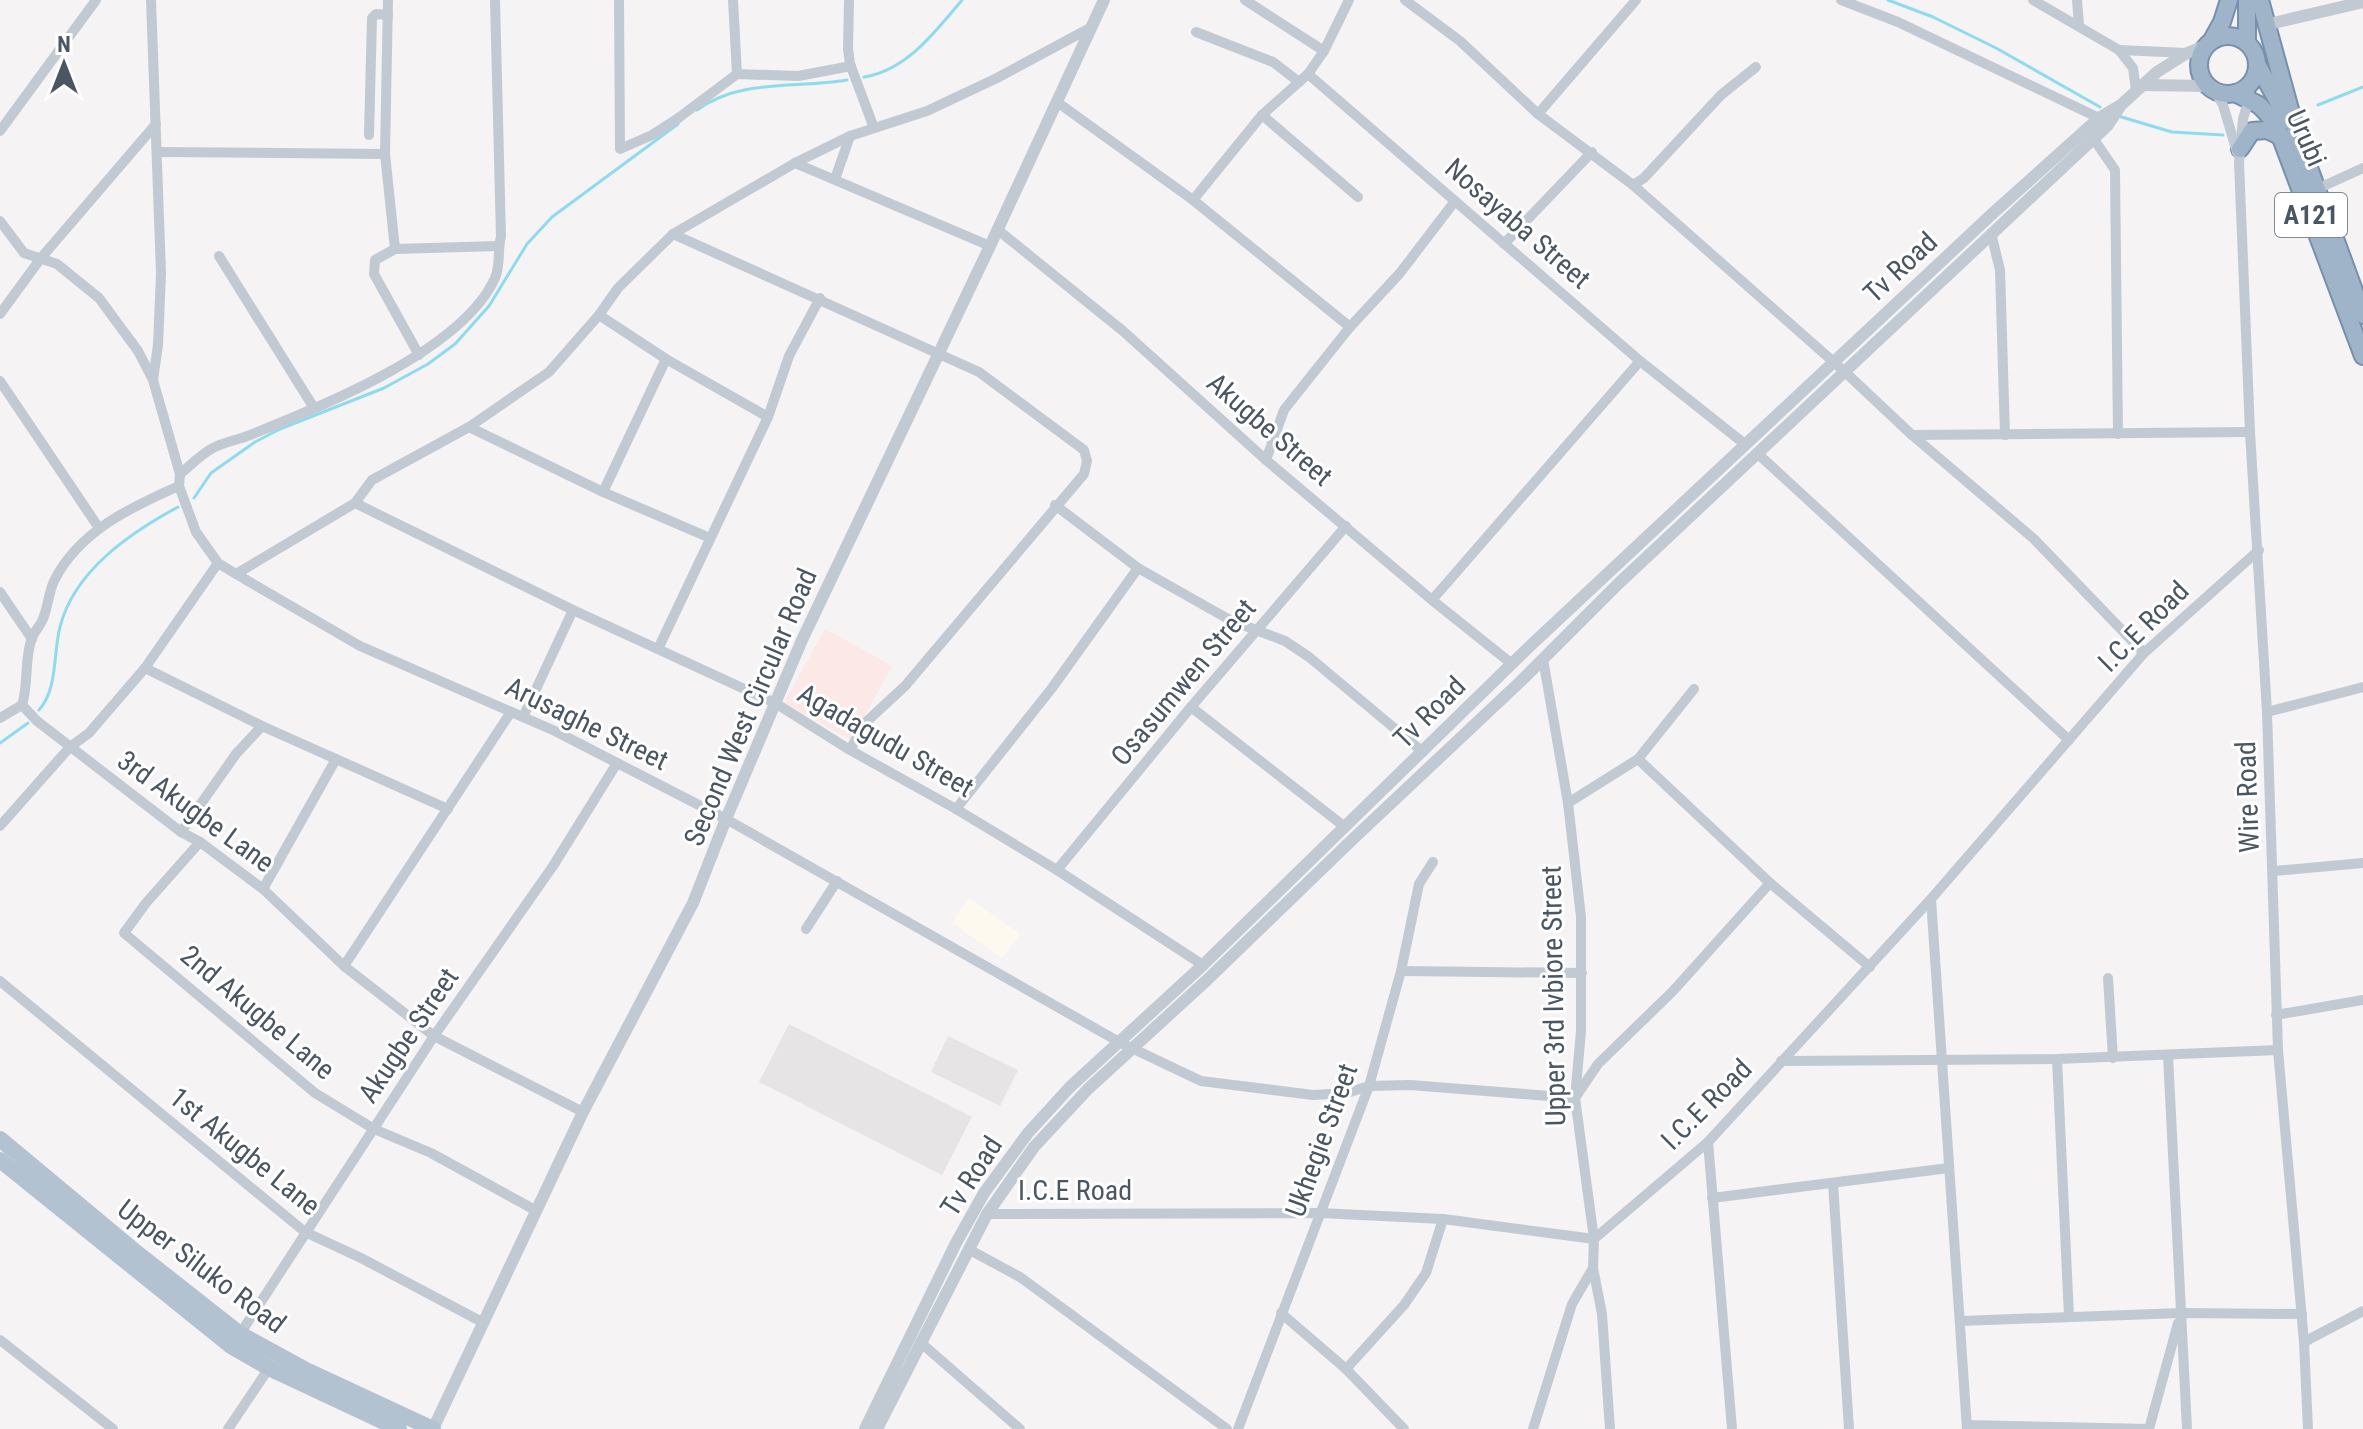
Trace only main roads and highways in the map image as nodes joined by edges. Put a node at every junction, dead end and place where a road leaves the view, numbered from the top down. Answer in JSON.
{"nodes":[{"id":1,"x":2229,"y":0,"type":"edge"},
{"id":2,"x":2247,"y":0,"type":"edge"},
{"id":3,"x":2260,"y":0,"type":"edge"},
{"id":4,"x":2247,"y":42,"type":"junction"},
{"id":5,"x":2208,"y":43,"type":"junction"},
{"id":6,"x":2257,"y":64,"type":"junction"},
{"id":7,"x":2244,"y":93,"type":"junction"},
{"id":8,"x":2290,"y":136,"type":"junction"},
{"id":9,"x":2240,"y":156,"type":"road end"},
{"id":10,"x":2363,"y":315,"type":"edge"},
{"id":11,"x":2363,"y":356,"type":"edge"},
{"id":12,"x":0,"y":1139,"type":"edge"},
{"id":13,"x":0,"y":1160,"type":"edge"},
{"id":14,"x":399,"y":1429,"type":"edge"},
{"id":15,"x":433,"y":1429,"type":"edge"}],
"edges":[{"from":1,"to":5,"type":"highway"},
{"from":2,"to":4,"type":"highway","number":"A121"},
{"from":3,"to":8,"type":"highway","number":"A121"},
{"from":4,"to":5,"type":"highway"},
{"from":4,"to":6,"type":"highway","number":"A121"},
{"from":5,"to":7,"type":"highway"},
{"from":6,"to":7,"type":"highway"},
{"from":6,"to":8,"type":"highway","number":"A121"},
{"from":7,"to":8,"type":"highway","name":"Urubi","number":"A121"},
{"from":8,"to":9,"type":"highway"},
{"from":8,"to":10,"type":"highway","name":"Urubi","number":"A121"},
{"from":8,"to":11,"type":"highway","name":"Urubi","number":"A121"},
{"from":12,"to":15,"type":"main road","name":"Upper Siluko Road"},
{"from":13,"to":14,"type":"main road","name":"Upper Siluko Road"}]}
